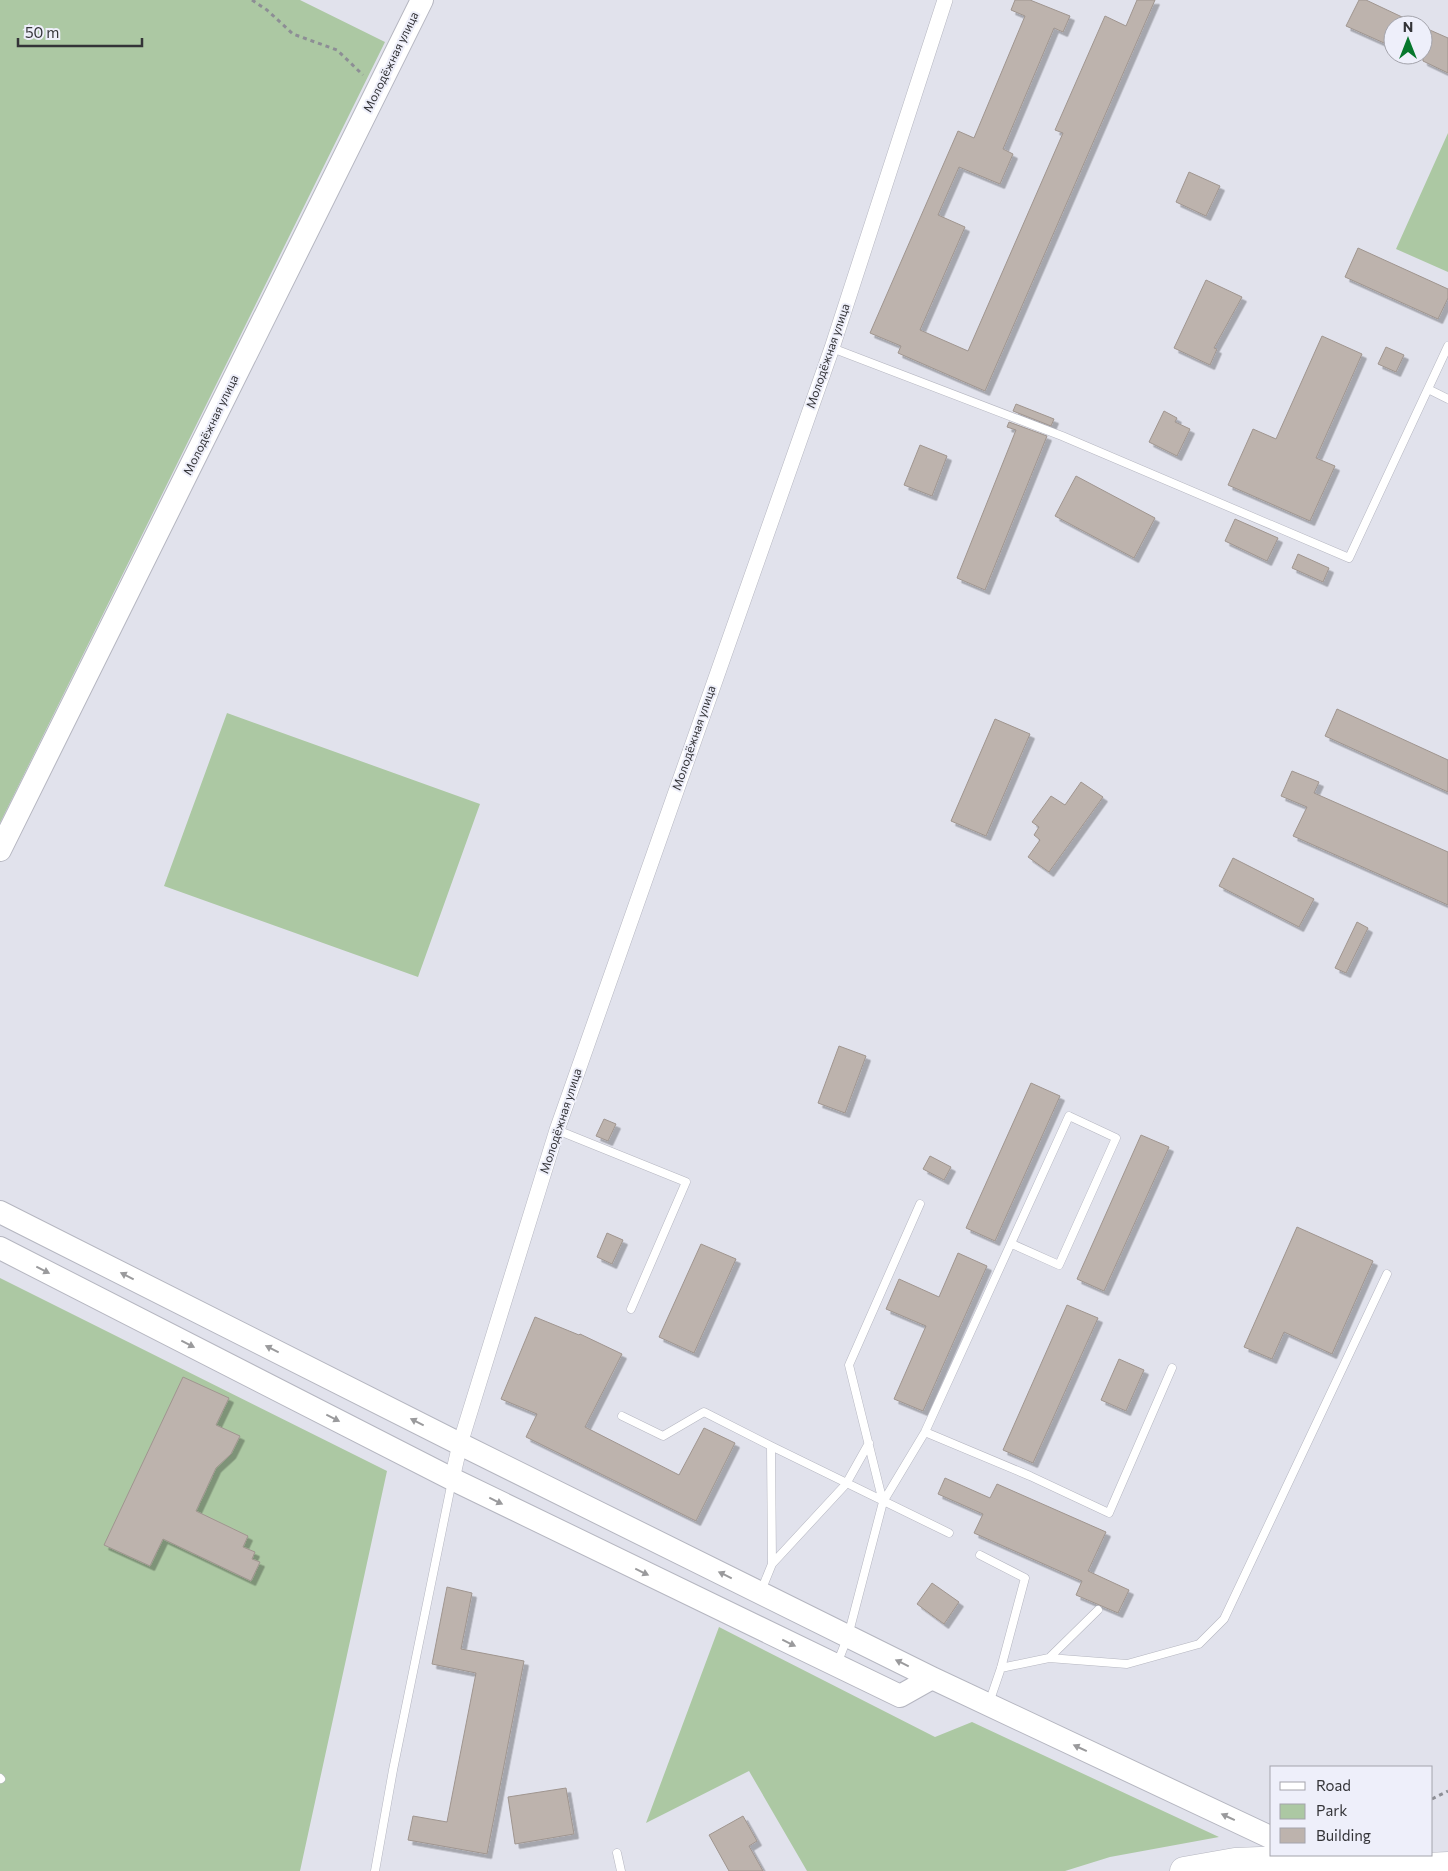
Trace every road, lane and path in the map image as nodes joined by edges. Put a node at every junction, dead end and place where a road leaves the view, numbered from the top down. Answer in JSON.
{"nodes":[{"id":1,"x":252,"y":0,"type":"edge"},
{"id":2,"x":422,"y":0,"type":"edge"},
{"id":3,"x":945,"y":0,"type":"edge"},
{"id":4,"x":378,"y":89,"type":"junction"},
{"id":5,"x":1448,"y":346,"type":"edge"},
{"id":6,"x":832,"y":348,"type":"junction"},
{"id":7,"x":1428,"y":389,"type":"junction"},
{"id":8,"x":1448,"y":399,"type":"edge"},
{"id":9,"x":0,"y":850,"type":"edge"},
{"id":10,"x":557,"y":1130,"type":"junction"},
{"id":11,"x":920,"y":1204,"type":"dead end"},
{"id":12,"x":0,"y":1212,"type":"edge"},
{"id":13,"x":1012,"y":1244,"type":"junction"},
{"id":14,"x":0,"y":1248,"type":"edge"},
{"id":15,"x":1387,"y":1274,"type":"dead end"},
{"id":16,"x":631,"y":1309,"type":"dead end"},
{"id":17,"x":1172,"y":1368,"type":"dead end"},
{"id":18,"x":622,"y":1416,"type":"dead end"},
{"id":19,"x":926,"y":1432,"type":"junction"},
{"id":20,"x":869,"y":1443,"type":"junction"},
{"id":21,"x":460,"y":1444,"type":"junction"},
{"id":22,"x":771,"y":1446,"type":"junction"},
{"id":23,"x":452,"y":1479,"type":"junction"},
{"id":24,"x":846,"y":1484,"type":"junction"},
{"id":25,"x":883,"y":1502,"type":"junction"},
{"id":26,"x":949,"y":1533,"type":"dead end"},
{"id":27,"x":980,"y":1555,"type":"dead end"},
{"id":28,"x":772,"y":1564,"type":"junction"},
{"id":29,"x":760,"y":1592,"type":"junction"},
{"id":30,"x":1098,"y":1610,"type":"dead end"},
{"id":31,"x":848,"y":1636,"type":"junction"},
{"id":32,"x":1049,"y":1658,"type":"junction"},
{"id":33,"x":836,"y":1666,"type":"junction"},
{"id":34,"x":1001,"y":1668,"type":"junction"},
{"id":35,"x":932,"y":1678,"type":"junction"},
{"id":36,"x":988,"y":1705,"type":"junction"},
{"id":37,"x":1448,"y":1791,"type":"edge"},
{"id":38,"x":1433,"y":1798,"type":"edge"},
{"id":39,"x":1270,"y":1837,"type":"edge"},
{"id":40,"x":616,"y":1852,"type":"dead end"},
{"id":41,"x":1307,"y":1857,"type":"edge"},
{"id":42,"x":1438,"y":1866,"type":"edge"},
{"id":43,"x":375,"y":1871,"type":"edge"},
{"id":44,"x":621,"y":1871,"type":"edge"},
{"id":45,"x":1184,"y":1871,"type":"edge"}],
"edges":[{"from":1,"to":4,"type":"path"},
{"from":2,"to":4,"type":"street","name":"Молодёжная улица"},
{"from":3,"to":6,"type":"street","name":"Молодёжная улица"},
{"from":4,"to":9,"type":"street","name":"Молодёжная улица"},
{"from":5,"to":7,"type":"lane"},
{"from":6,"to":7,"type":"lane"},
{"from":6,"to":10,"type":"street","name":"Молодёжная улица"},
{"from":7,"to":8,"type":"lane"},
{"from":10,"to":16,"type":"lane"},
{"from":10,"to":21,"type":"street","name":"Молодёжная улица"},
{"from":11,"to":20,"type":"lane"},
{"from":21,"to":12,"type":"street","one_way":true},
{"from":13,"to":13,"type":"lane"},
{"from":13,"to":19,"type":"lane"},
{"from":14,"to":23,"type":"street","one_way":true},
{"from":15,"to":32,"type":"lane"},
{"from":17,"to":19,"type":"lane"},
{"from":18,"to":22,"type":"lane"},
{"from":19,"to":25,"type":"lane"},
{"from":20,"to":24,"type":"lane"},
{"from":20,"to":25,"type":"lane"},
{"from":21,"to":23,"type":"street","name":"Молодёжная улица"},
{"from":29,"to":21,"type":"street","one_way":true},
{"from":22,"to":24,"type":"lane"},
{"from":22,"to":28,"type":"lane"},
{"from":23,"to":33,"type":"street","one_way":true},
{"from":23,"to":43,"type":"lane"},
{"from":24,"to":25,"type":"lane"},
{"from":24,"to":28,"type":"lane"},
{"from":25,"to":26,"type":"lane"},
{"from":25,"to":31,"type":"lane"},
{"from":27,"to":34,"type":"lane"},
{"from":28,"to":29,"type":"lane"},
{"from":29,"to":31,"type":"street"},
{"from":30,"to":32,"type":"lane"},
{"from":31,"to":33,"type":"lane"},
{"from":35,"to":31,"type":"street","one_way":true},
{"from":32,"to":34,"type":"lane"},
{"from":33,"to":35,"type":"street"},
{"from":34,"to":36,"type":"lane"},
{"from":35,"to":36,"type":"street"},
{"from":39,"to":36,"type":"street","one_way":true},
{"from":37,"to":38,"type":"path"},
{"from":40,"to":44,"type":"lane"},
{"from":41,"to":42,"type":"highway"},
{"from":41,"to":45,"type":"highway"}]}
